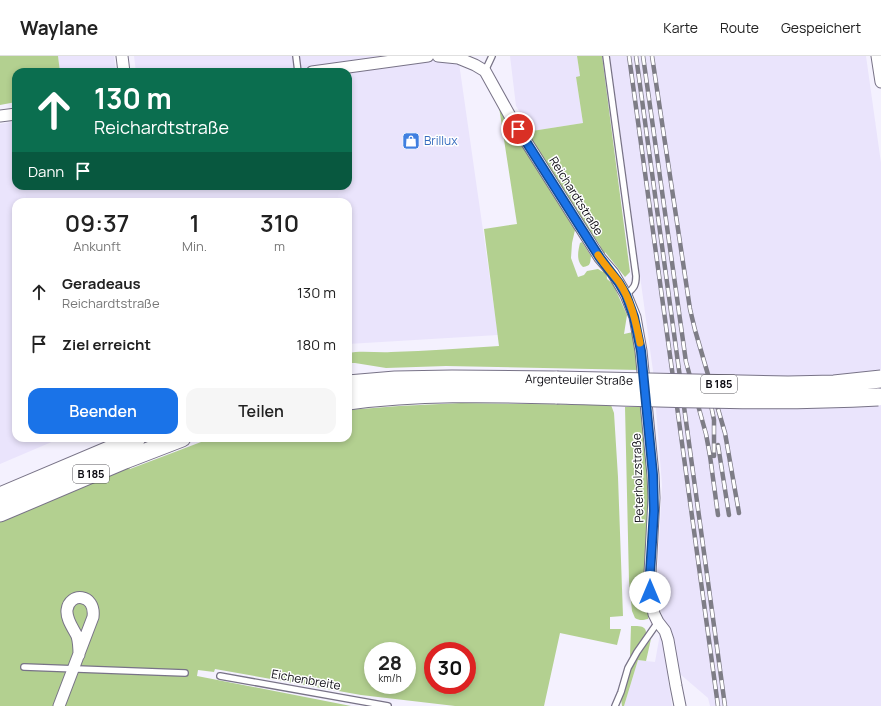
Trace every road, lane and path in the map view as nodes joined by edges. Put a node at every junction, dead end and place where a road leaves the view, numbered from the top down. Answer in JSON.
{"nodes":[{"id":1,"x":122,"y":56,"type":"edge"},
{"id":2,"x":296,"y":56,"type":"edge"},
{"id":3,"x":422,"y":56,"type":"edge"},
{"id":4,"x":438,"y":56,"type":"edge"},
{"id":5,"x":492,"y":56,"type":"edge"},
{"id":6,"x":606,"y":56,"type":"edge"},
{"id":7,"x":877,"y":56,"type":"edge"},
{"id":8,"x":124,"y":68,"type":"edge"},
{"id":9,"x":298,"y":68,"type":"edge"},
{"id":10,"x":340,"y":68,"type":"edge"},
{"id":11,"x":485,"y":71,"type":"junction"},
{"id":12,"x":881,"y":82,"type":"edge"},
{"id":13,"x":12,"y":114,"type":"edge"},
{"id":14,"x":0,"y":116,"type":"edge"},
{"id":15,"x":626,"y":295,"type":"junction"},
{"id":16,"x":881,"y":379,"type":"edge"},
{"id":17,"x":352,"y":384,"type":"edge"},
{"id":18,"x":557,"y":387,"type":"junction"},
{"id":19,"x":645,"y":388,"type":"joint"},
{"id":20,"x":881,"y":396,"type":"edge"},
{"id":21,"x":352,"y":401,"type":"edge"},
{"id":22,"x":128,"y":442,"type":"edge"},
{"id":23,"x":172,"y":442,"type":"edge"},
{"id":24,"x":0,"y":496,"type":"edge"},
{"id":25,"x":0,"y":513,"type":"edge"},
{"id":26,"x":658,"y":622,"type":"junction"},
{"id":27,"x":79,"y":655,"type":"dead end"},
{"id":28,"x":24,"y":667,"type":"dead end"},
{"id":29,"x":74,"y":669,"type":"junction"},
{"id":30,"x":185,"y":673,"type":"dead end"},
{"id":31,"x":220,"y":676,"type":"dead end"},
{"id":32,"x":59,"y":706,"type":"edge"},
{"id":33,"x":388,"y":706,"type":"edge"},
{"id":34,"x":616,"y":706,"type":"edge"},
{"id":35,"x":680,"y":706,"type":"edge"}],
"edges":[{"from":1,"to":8,"type":"street"},
{"from":2,"to":9,"type":"lane"},
{"from":3,"to":10,"type":"street"},
{"from":4,"to":11,"type":"street"},
{"from":5,"to":11,"type":"lane"},
{"from":6,"to":15,"type":"lane"},
{"from":7,"to":12,"type":"street"},
{"from":11,"to":15,"type":"street","name":"Reichardtstraße"},
{"from":13,"to":14,"type":"street"},
{"from":15,"to":19,"type":"street","name":"Reichardtstraße"},
{"from":16,"to":18,"type":"main road","name":"Argenteuiler Straße","number":"B 185","bridge":true},
{"from":17,"to":18,"type":"main road","name":"Argenteuiler Straße","number":"B 185"},
{"from":18,"to":20,"type":"main road","name":"Argenteuiler Straße","number":"B 185","bridge":true},
{"from":18,"to":21,"type":"main road","name":"Argenteuiler Straße","number":"B 185"},
{"from":19,"to":26,"type":"street","name":"Peterholzstraße"},
{"from":22,"to":24,"type":"main road","number":"B 185"},
{"from":23,"to":25,"type":"main road","number":"B 185"},
{"from":26,"to":34,"type":"lane"},
{"from":26,"to":35,"type":"street","name":"Peterholzstraße"},
{"from":27,"to":29,"type":"street"},
{"from":28,"to":29,"type":"lane"},
{"from":29,"to":30,"type":"lane"},
{"from":29,"to":32,"type":"street"},
{"from":31,"to":33,"type":"lane","name":"Eichenbreite"}]}
